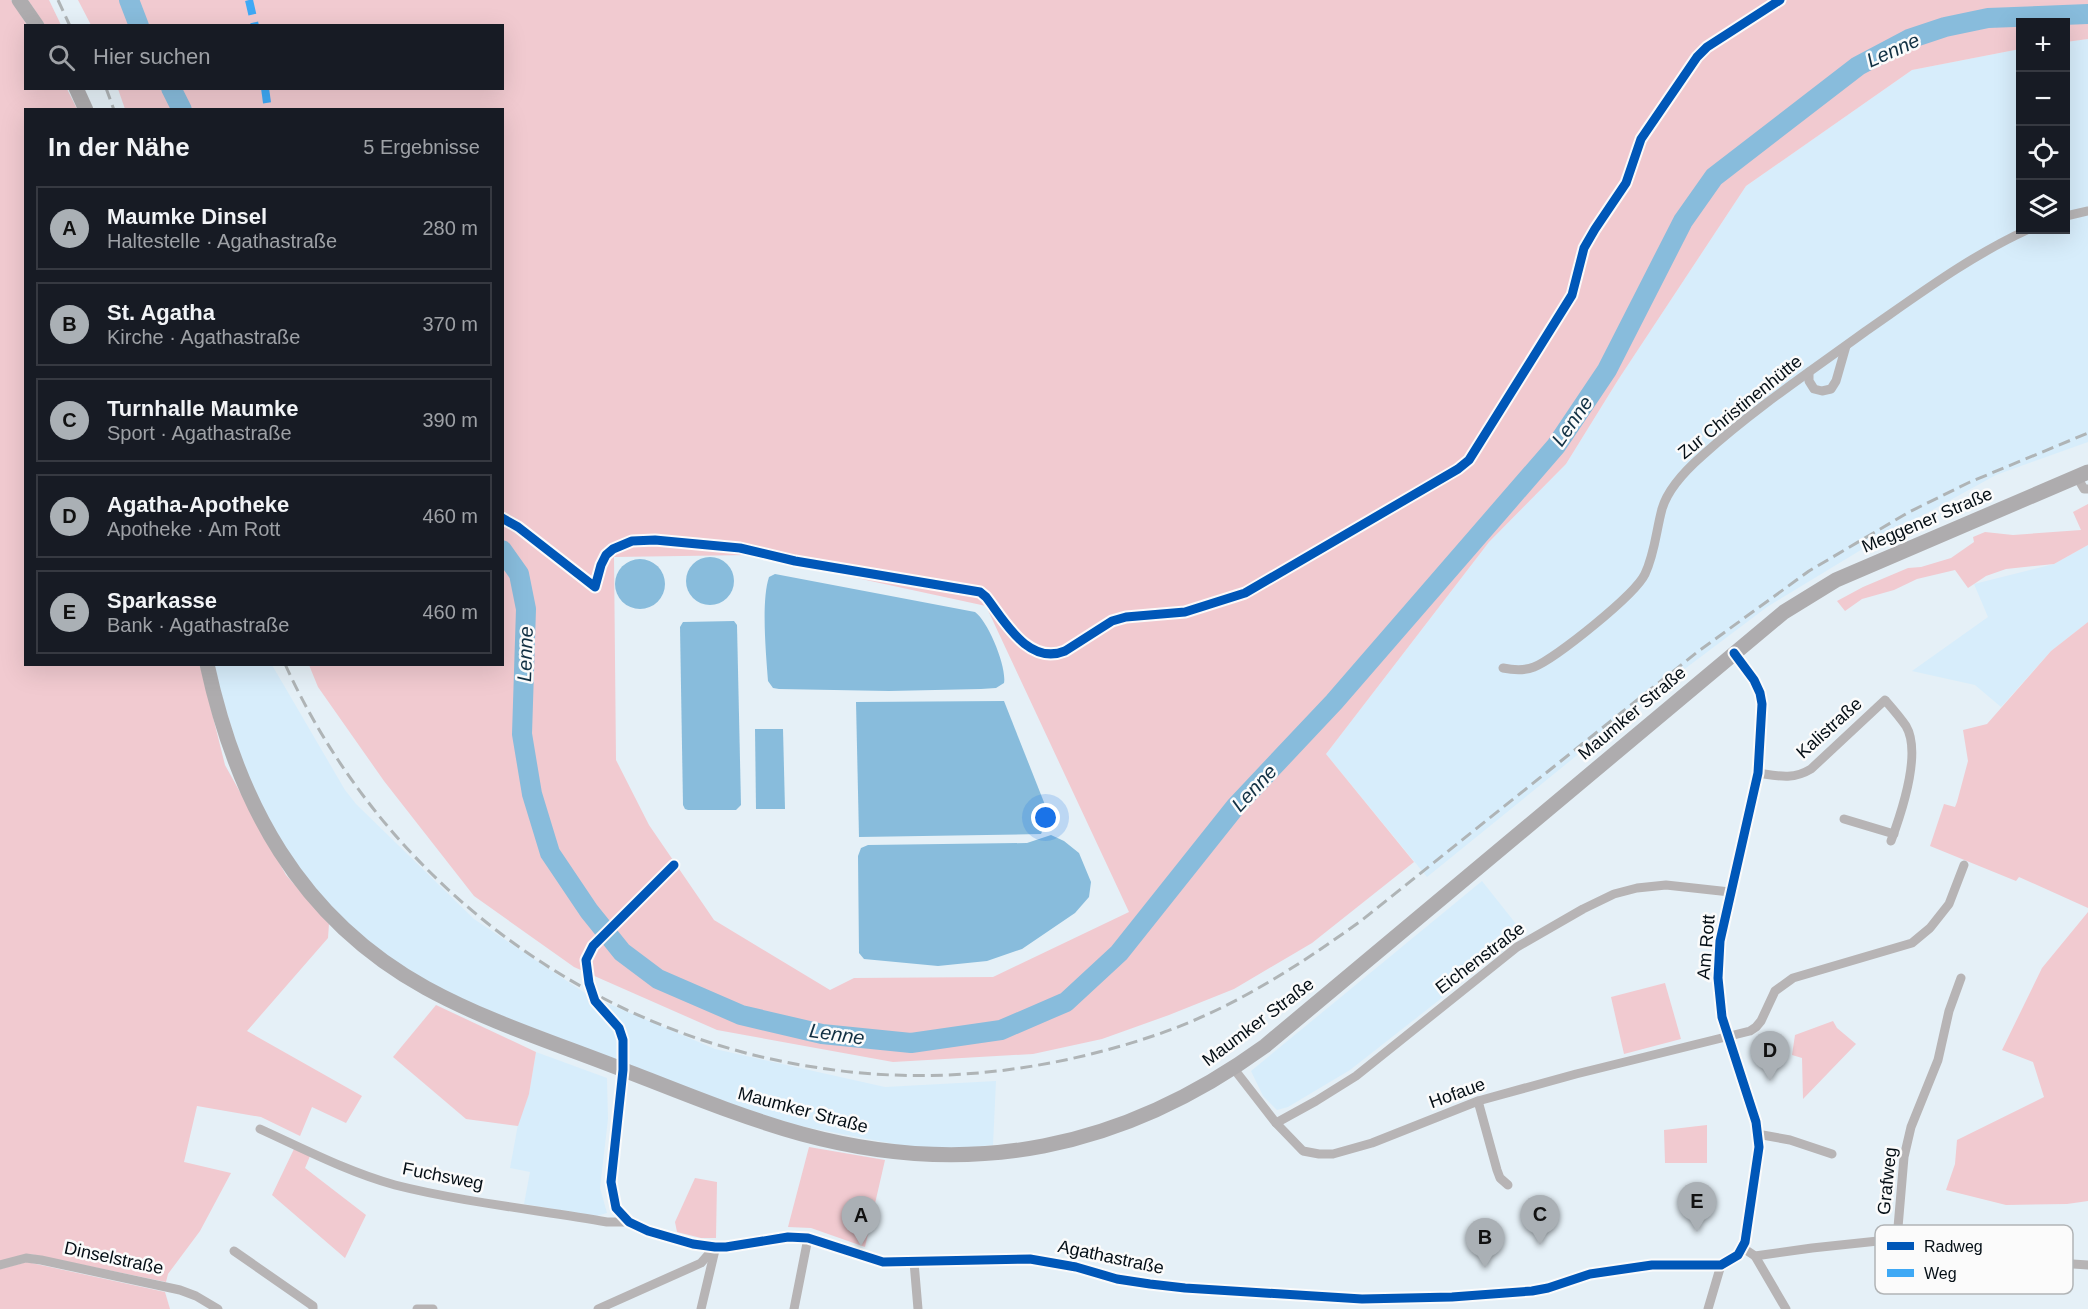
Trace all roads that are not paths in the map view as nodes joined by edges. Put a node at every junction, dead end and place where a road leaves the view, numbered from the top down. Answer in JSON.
{"nodes":[{"id":1,"x":19,"y":0,"type":"edge"},
{"id":2,"x":36,"y":24,"type":"edge"},
{"id":3,"x":76,"y":90,"type":"edge"},
{"id":4,"x":85,"y":108,"type":"edge"},
{"id":5,"x":2088,"y":211,"type":"edge"},
{"id":6,"x":2070,"y":215,"type":"edge"},
{"id":7,"x":2018,"y":234,"type":"edge"},
{"id":8,"x":1846,"y":346,"type":"junction"},
{"id":9,"x":1809,"y":372,"type":"junction"},
{"id":10,"x":2084,"y":480,"type":"edge"},
{"id":11,"x":1785,"y":612,"type":"joint"},
{"id":12,"x":1734,"y":653,"type":"junction"},
{"id":13,"x":208,"y":666,"type":"edge"},
{"id":14,"x":1503,"y":668,"type":"dead end"},
{"id":15,"x":1758,"y":773,"type":"junction"},
{"id":16,"x":1844,"y":819,"type":"dead end"},
{"id":17,"x":674,"y":865,"type":"dead end"},
{"id":18,"x":1964,"y":865,"type":"dead end"},
{"id":19,"x":1730,"y":892,"type":"junction"},
{"id":20,"x":1961,"y":978,"type":"dead end"},
{"id":21,"x":1728,"y":1035,"type":"junction"},
{"id":22,"x":1234,"y":1069,"type":"junction"},
{"id":23,"x":623,"y":1070,"type":"junction"},
{"id":24,"x":1478,"y":1101,"type":"junction"},
{"id":25,"x":1276,"y":1123,"type":"junction"},
{"id":26,"x":260,"y":1129,"type":"dead end"},
{"id":27,"x":1757,"y":1134,"type":"junction"},
{"id":28,"x":1832,"y":1154,"type":"dead end"},
{"id":29,"x":1508,"y":1185,"type":"dead end"},
{"id":30,"x":629,"y":1222,"type":"junction"},
{"id":31,"x":1898,"y":1225,"type":"edge"},
{"id":32,"x":808,"y":1238,"type":"junction"},
{"id":33,"x":1875,"y":1242,"type":"edge"},
{"id":34,"x":715,"y":1247,"type":"junction"},
{"id":35,"x":1743,"y":1248,"type":"junction"},
{"id":36,"x":234,"y":1251,"type":"dead end"},
{"id":37,"x":1755,"y":1256,"type":"junction"},
{"id":38,"x":914,"y":1262,"type":"junction"},
{"id":39,"x":2073,"y":1264,"type":"edge"},
{"id":40,"x":0,"y":1265,"type":"edge"},
{"id":41,"x":1721,"y":1265,"type":"junction"},
{"id":42,"x":2088,"y":1265,"type":"edge"},
{"id":43,"x":218,"y":1309,"type":"edge"},
{"id":44,"x":313,"y":1309,"type":"edge"},
{"id":45,"x":417,"y":1309,"type":"edge"},
{"id":46,"x":433,"y":1309,"type":"edge"},
{"id":47,"x":598,"y":1309,"type":"edge"},
{"id":48,"x":701,"y":1309,"type":"edge"},
{"id":49,"x":794,"y":1309,"type":"edge"},
{"id":50,"x":918,"y":1309,"type":"edge"},
{"id":51,"x":1708,"y":1309,"type":"edge"},
{"id":52,"x":1786,"y":1309,"type":"edge"}],
"edges":[{"from":1,"to":2,"type":"main road"},
{"from":3,"to":4,"type":"main road"},
{"from":5,"to":6,"type":"street"},
{"from":7,"to":8,"type":"street","name":"Zur Christinenhütte"},
{"from":8,"to":9,"type":"street","name":"Zur Christinenhütte"},
{"from":8,"to":9,"type":"street"},
{"from":9,"to":14,"type":"street","name":"Zur Christinenhütte"},
{"from":10,"to":11,"type":"main road","name":"Meggener Straße"},
{"from":11,"to":12,"type":"main road","name":"Maumker Straße"},
{"from":12,"to":15,"type":"street","name":"Am Rott"},
{"from":12,"to":22,"type":"main road","name":"Maumker Straße"},
{"from":13,"to":23,"type":"main road","name":"Maumker Straße"},
{"from":15,"to":16,"type":"street","name":"Kalistraße"},
{"from":15,"to":19,"type":"street","name":"Am Rott"},
{"from":17,"to":23,"type":"street"},
{"from":18,"to":21,"type":"street","name":"Hofaue"},
{"from":19,"to":21,"type":"street","name":"Am Rott"},
{"from":19,"to":25,"type":"street","name":"Eichenstraße"},
{"from":20,"to":31,"type":"street","name":"Grafweg"},
{"from":21,"to":24,"type":"street","name":"Hofaue"},
{"from":21,"to":27,"type":"street","name":"Am Rott"},
{"from":22,"to":23,"type":"main road","name":"Maumker Straße"},
{"from":22,"to":25,"type":"street","name":"Hofaue"},
{"from":23,"to":30,"type":"street"},
{"from":24,"to":25,"type":"street","name":"Hofaue"},
{"from":24,"to":29,"type":"street"},
{"from":26,"to":30,"type":"street","name":"Fuchsweg"},
{"from":27,"to":28,"type":"street"},
{"from":27,"to":35,"type":"street","name":"Am Rott"},
{"from":30,"to":34,"type":"street","name":"Agathastraße"},
{"from":32,"to":34,"type":"street","name":"Agathastraße"},
{"from":32,"to":38,"type":"street","name":"Agathastraße"},
{"from":32,"to":49,"type":"street"},
{"from":33,"to":37,"type":"street","name":"Grafweg"},
{"from":34,"to":47,"type":"street"},
{"from":34,"to":48,"type":"street"},
{"from":35,"to":37,"type":"street"},
{"from":35,"to":41,"type":"street"},
{"from":36,"to":44,"type":"street"},
{"from":37,"to":52,"type":"street"},
{"from":38,"to":41,"type":"street","name":"Agathastraße"},
{"from":38,"to":50,"type":"street"},
{"from":39,"to":42,"type":"street"},
{"from":40,"to":43,"type":"street","name":"Dinselstraße"},
{"from":41,"to":51,"type":"street"},
{"from":45,"to":46,"type":"street"}]}
